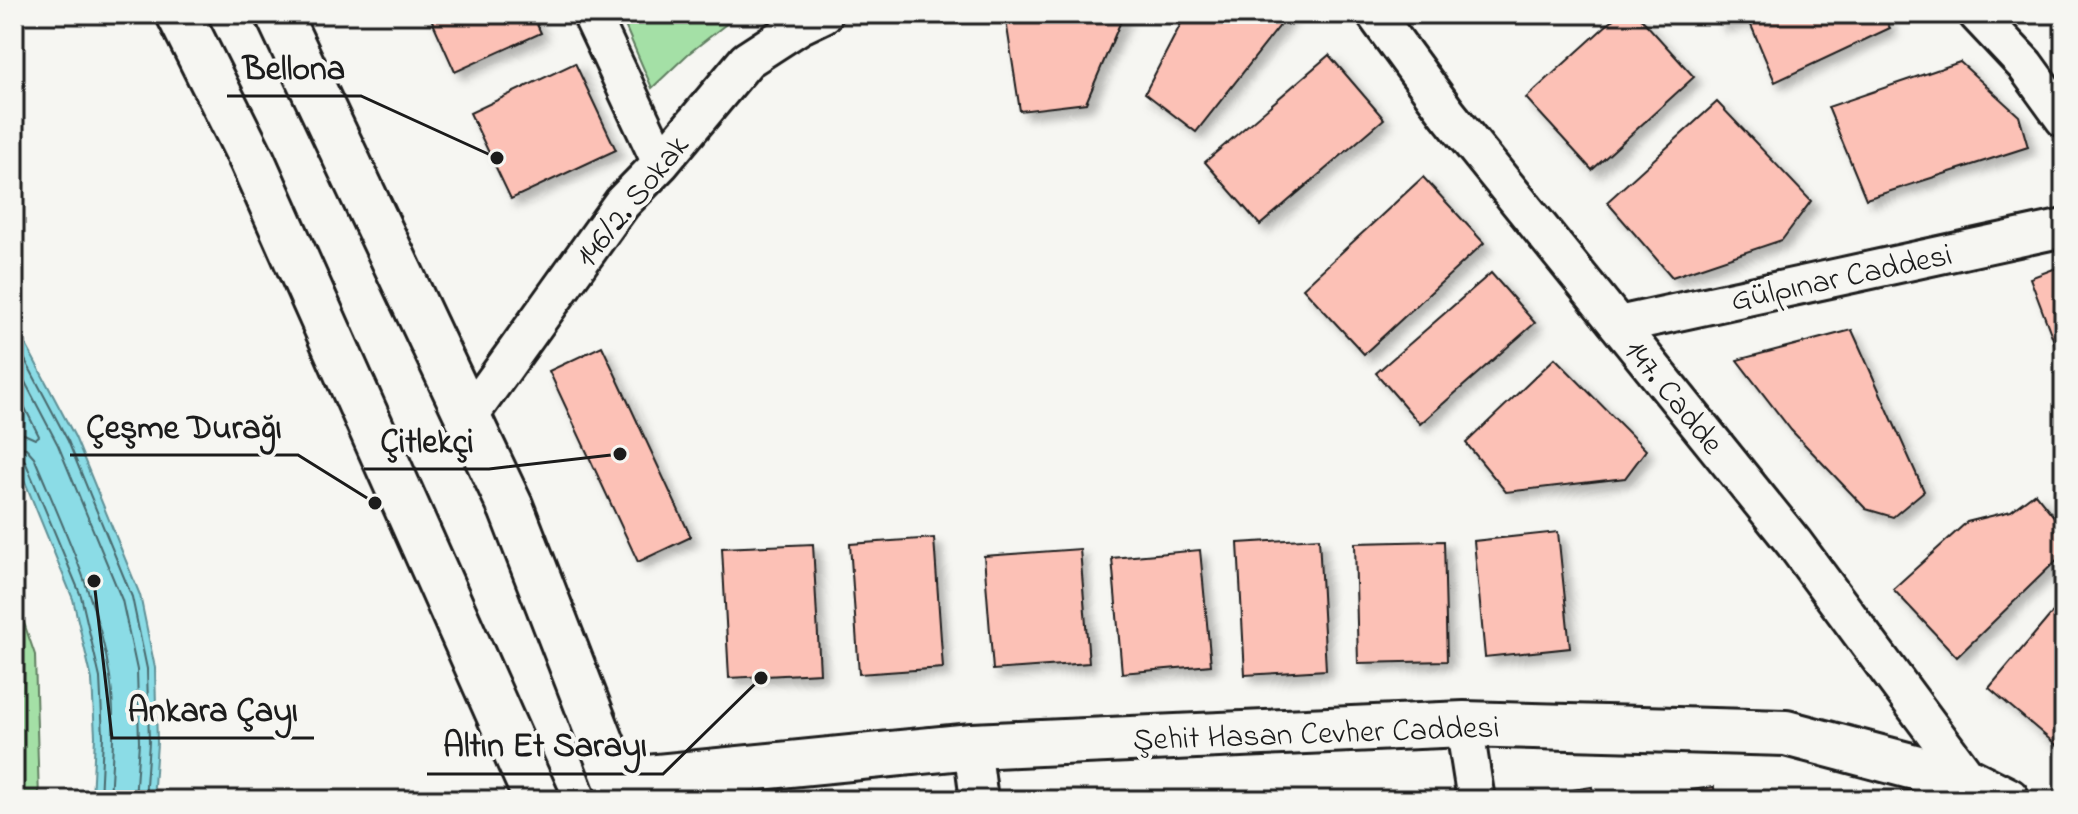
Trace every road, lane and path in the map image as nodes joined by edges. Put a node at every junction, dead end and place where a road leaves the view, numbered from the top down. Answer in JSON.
{"nodes":[{"id":1,"x":179,"y":14,"type":"edge"},
{"id":2,"x":278,"y":14,"type":"edge"},
{"id":3,"x":591,"y":14,"type":"edge"},
{"id":4,"x":824,"y":14,"type":"edge"},
{"id":5,"x":1375,"y":14,"type":"edge"},
{"id":6,"x":1977,"y":14,"type":"edge"},
{"id":7,"x":2064,"y":119,"type":"edge"},
{"id":8,"x":661,"y":163,"type":"junction"},
{"id":9,"x":2064,"y":228,"type":"edge"},
{"id":10,"x":1618,"y":325,"type":"junction"},
{"id":11,"x":468,"y":418,"type":"junction"},
{"id":12,"x":1464,"y":724,"type":"junction"},
{"id":13,"x":972,"y":746,"type":"junction"},
{"id":14,"x":620,"y":791,"type":"edge"},
{"id":15,"x":1984,"y":794,"type":"edge"},
{"id":16,"x":537,"y":800,"type":"edge"},
{"id":17,"x":979,"y":800,"type":"edge"},
{"id":18,"x":1476,"y":800,"type":"edge"}],
"edges":[{"from":1,"to":16,"type":"main road"},
{"from":2,"to":11,"type":"main road"},
{"from":3,"to":8,"type":"street"},
{"from":4,"to":8,"type":"street","name":"146/2. Sokak"},
{"from":5,"to":10,"type":"street","name":"147. Cadde"},
{"from":6,"to":7,"type":"street"},
{"from":8,"to":11,"type":"street","name":"146/2. Sokak"},
{"from":9,"to":10,"type":"street","name":"Gülpınar Caddesi"},
{"from":10,"to":15,"type":"street","name":"147. Cadde"},
{"from":11,"to":14,"type":"main road"},
{"from":12,"to":13,"type":"main road","name":"Şehit Hasan Cevher Caddesi"},
{"from":12,"to":15,"type":"main road","name":"Şehit Hasan Cevher Caddesi"},
{"from":12,"to":18,"type":"street"},
{"from":13,"to":14,"type":"main road","name":"Şehit Hasan Cevher Caddesi"},
{"from":13,"to":17,"type":"street"}]}
